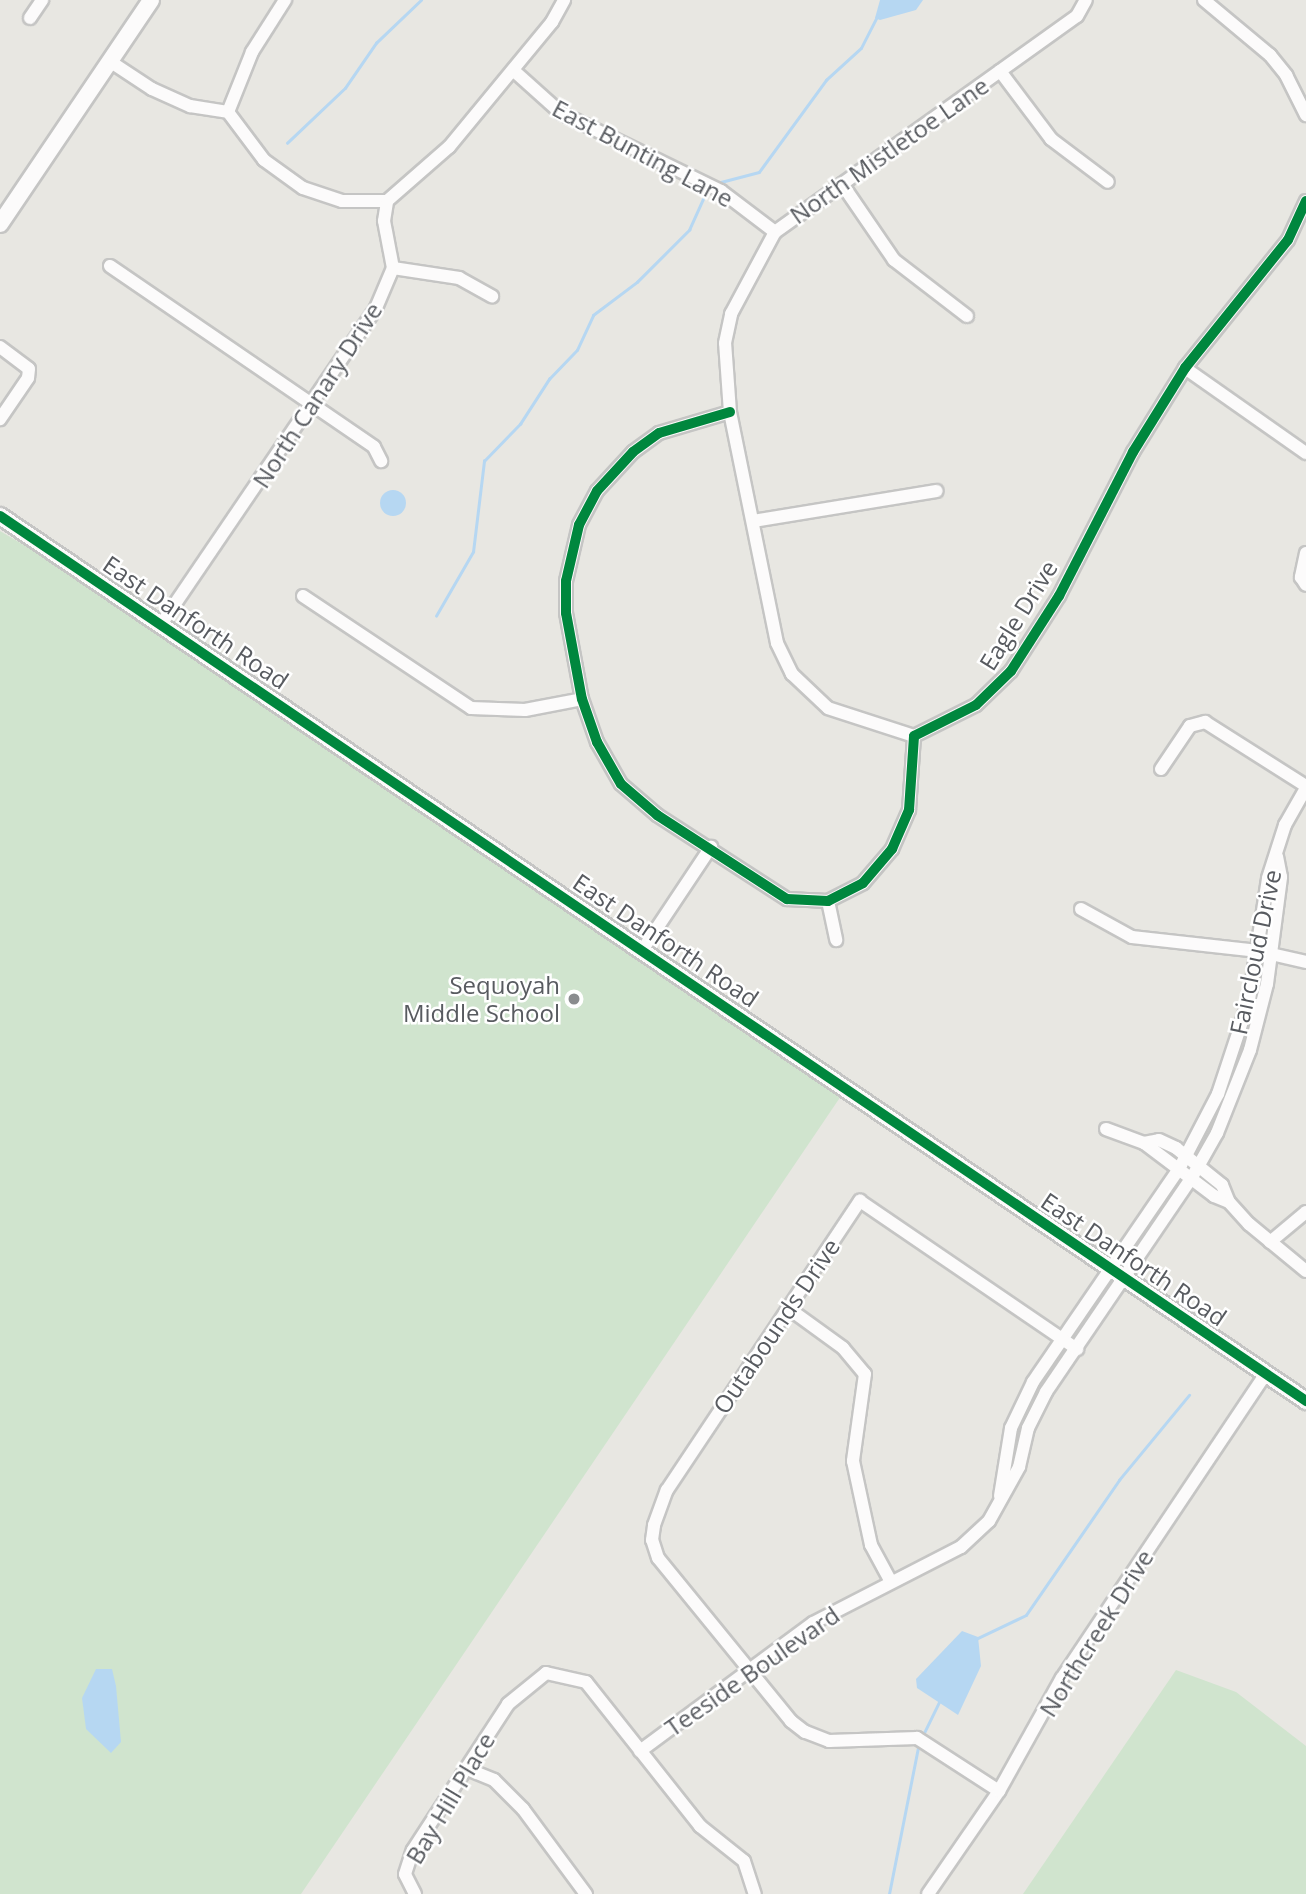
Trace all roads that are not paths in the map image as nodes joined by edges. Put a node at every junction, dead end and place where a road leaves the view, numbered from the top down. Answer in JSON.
{"nodes":[{"id":1,"x":42,"y":0,"type":"edge"},
{"id":2,"x":285,"y":0,"type":"edge"},
{"id":3,"x":564,"y":0,"type":"edge"},
{"id":4,"x":1086,"y":0,"type":"edge"},
{"id":5,"x":1204,"y":0,"type":"edge"},
{"id":6,"x":146,"y":2,"type":"edge"},
{"id":7,"x":30,"y":18,"type":"dead end"},
{"id":8,"x":111,"y":62,"type":"junction"},
{"id":9,"x":513,"y":70,"type":"junction"},
{"id":10,"x":1000,"y":71,"type":"junction"},
{"id":11,"x":228,"y":113,"type":"junction"},
{"id":12,"x":1306,"y":115,"type":"edge"},
{"id":13,"x":1108,"y":182,"type":"dead end"},
{"id":14,"x":842,"y":184,"type":"junction"},
{"id":15,"x":387,"y":201,"type":"junction"},
{"id":16,"x":1306,"y":201,"type":"edge"},
{"id":17,"x":0,"y":224,"type":"edge"},
{"id":18,"x":775,"y":232,"type":"junction"},
{"id":19,"x":110,"y":266,"type":"dead end"},
{"id":20,"x":393,"y":268,"type":"junction"},
{"id":21,"x":492,"y":296,"type":"dead end"},
{"id":22,"x":967,"y":316,"type":"dead end"},
{"id":23,"x":0,"y":346,"type":"edge"},
{"id":24,"x":1185,"y":368,"type":"junction"},
{"id":25,"x":311,"y":404,"type":"junction"},
{"id":26,"x":730,"y":412,"type":"junction"},
{"id":27,"x":0,"y":419,"type":"edge"},
{"id":28,"x":1306,"y":453,"type":"edge"},
{"id":29,"x":381,"y":461,"type":"dead end"},
{"id":30,"x":937,"y":491,"type":"dead end"},
{"id":31,"x":0,"y":516,"type":"edge"},
{"id":32,"x":753,"y":522,"type":"junction"},
{"id":33,"x":1306,"y":553,"type":"edge"},
{"id":34,"x":1306,"y":585,"type":"edge"},
{"id":35,"x":303,"y":596,"type":"dead end"},
{"id":36,"x":162,"y":623,"type":"junction"},
{"id":37,"x":582,"y":699,"type":"junction"},
{"id":38,"x":914,"y":736,"type":"junction"},
{"id":39,"x":1161,"y":769,"type":"dead end"},
{"id":40,"x":1306,"y":787,"type":"edge"},
{"id":41,"x":710,"y":847,"type":"junction"},
{"id":42,"x":828,"y":901,"type":"junction"},
{"id":43,"x":1081,"y":909,"type":"dead end"},
{"id":44,"x":836,"y":940,"type":"dead end"},
{"id":45,"x":643,"y":949,"type":"junction"},
{"id":46,"x":1264,"y":952,"type":"junction"},
{"id":47,"x":1306,"y":962,"type":"edge"},
{"id":48,"x":1106,"y":1129,"type":"dead end"},
{"id":49,"x":1144,"y":1143,"type":"junction"},
{"id":50,"x":1186,"y":1157,"type":"junction"},
{"id":51,"x":1199,"y":1166,"type":"junction"},
{"id":52,"x":1179,"y":1169,"type":"junction"},
{"id":53,"x":1191,"y":1179,"type":"junction"},
{"id":54,"x":1229,"y":1202,"type":"junction"},
{"id":55,"x":1306,"y":1212,"type":"edge"},
{"id":56,"x":1270,"y":1242,"type":"junction"},
{"id":57,"x":1111,"y":1267,"type":"junction"},
{"id":58,"x":1306,"y":1271,"type":"edge"},
{"id":59,"x":1126,"y":1277,"type":"junction"},
{"id":60,"x":788,"y":1308,"type":"junction"},
{"id":61,"x":1062,"y":1339,"type":"junction"},
{"id":62,"x":1077,"y":1349,"type":"junction"},
{"id":63,"x":1266,"y":1373,"type":"junction"},
{"id":64,"x":1306,"y":1401,"type":"edge"},
{"id":65,"x":1000,"y":1501,"type":"junction"},
{"id":66,"x":891,"y":1582,"type":"junction"},
{"id":67,"x":752,"y":1668,"type":"junction"},
{"id":68,"x":640,"y":1751,"type":"junction"},
{"id":69,"x":467,"y":1769,"type":"junction"},
{"id":70,"x":999,"y":1790,"type":"junction"},
{"id":71,"x":415,"y":1894,"type":"edge"},
{"id":72,"x":586,"y":1894,"type":"edge"},
{"id":73,"x":755,"y":1894,"type":"edge"},
{"id":74,"x":928,"y":1894,"type":"edge"}],
"edges":[{"from":1,"to":7,"type":"street"},
{"from":2,"to":11,"type":"street"},
{"from":3,"to":9,"type":"street"},
{"from":4,"to":10,"type":"street","name":"North Mistletoe Lane"},
{"from":5,"to":12,"type":"street"},
{"from":6,"to":8,"type":"street"},
{"from":8,"to":11,"type":"street"},
{"from":8,"to":17,"type":"street"},
{"from":9,"to":15,"type":"street"},
{"from":9,"to":18,"type":"street","name":"East Bunting Lane"},
{"from":10,"to":13,"type":"street"},
{"from":10,"to":14,"type":"street","name":"North Mistletoe Lane"},
{"from":11,"to":15,"type":"street"},
{"from":14,"to":18,"type":"street","name":"North Mistletoe Lane"},
{"from":14,"to":22,"type":"street"},
{"from":15,"to":20,"type":"street"},
{"from":16,"to":24,"type":"street","name":"Eagle Drive"},
{"from":18,"to":26,"type":"street","name":"North Mistletoe Lane"},
{"from":19,"to":25,"type":"street"},
{"from":20,"to":21,"type":"street"},
{"from":20,"to":25,"type":"street","name":"North Canary Drive"},
{"from":23,"to":27,"type":"street"},
{"from":24,"to":28,"type":"street"},
{"from":24,"to":38,"type":"street","name":"Eagle Drive"},
{"from":25,"to":29,"type":"street"},
{"from":25,"to":36,"type":"street","name":"North Canary Drive"},
{"from":26,"to":32,"type":"street","name":"North Mistletoe Lane"},
{"from":26,"to":37,"type":"street"},
{"from":30,"to":32,"type":"street"},
{"from":31,"to":36,"type":"street","name":"East Danforth Road"},
{"from":32,"to":38,"type":"street","name":"North Mistletoe Lane"},
{"from":33,"to":34,"type":"street"},
{"from":35,"to":37,"type":"street"},
{"from":36,"to":45,"type":"street","name":"East Danforth Road"},
{"from":37,"to":41,"type":"street"},
{"from":38,"to":42,"type":"street"},
{"from":39,"to":40,"type":"street"},
{"from":40,"to":46,"type":"street","name":"Faircloud Drive"},
{"from":41,"to":42,"type":"street"},
{"from":41,"to":45,"type":"street"},
{"from":42,"to":44,"type":"street"},
{"from":43,"to":46,"type":"street"},
{"from":45,"to":57,"type":"street","name":"East Danforth Road"},
{"from":46,"to":47,"type":"street"},
{"from":46,"to":50,"type":"street","name":"Faircloud Drive"},
{"from":46,"to":51,"type":"street","name":"Faircloud Drive"},
{"from":48,"to":49,"type":"street"},
{"from":49,"to":50,"type":"street"},
{"from":49,"to":52,"type":"street"},
{"from":50,"to":51,"type":"street"},
{"from":50,"to":52,"type":"street","name":"Faircloud Drive"},
{"from":51,"to":53,"type":"street","name":"Faircloud Drive"},
{"from":51,"to":54,"type":"street"},
{"from":52,"to":53,"type":"street"},
{"from":52,"to":57,"type":"street","name":"Faircloud Drive"},
{"from":53,"to":54,"type":"street"},
{"from":53,"to":59,"type":"street","name":"Faircloud Drive"},
{"from":54,"to":56,"type":"street"},
{"from":55,"to":56,"type":"street"},
{"from":56,"to":58,"type":"street"},
{"from":57,"to":59,"type":"street","name":"East Danforth Road"},
{"from":57,"to":61,"type":"street","name":"Teeside Boulevard"},
{"from":59,"to":62,"type":"street","name":"Teeside Boulevard"},
{"from":59,"to":63,"type":"street","name":"East Danforth Road"},
{"from":60,"to":61,"type":"street","name":"Outabounds Drive"},
{"from":60,"to":66,"type":"street"},
{"from":60,"to":67,"type":"street","name":"Outabounds Drive"},
{"from":61,"to":62,"type":"street","name":"Outabounds Drive"},
{"from":61,"to":65,"type":"street","name":"Teeside Boulevard"},
{"from":62,"to":65,"type":"street","name":"Teeside Boulevard"},
{"from":63,"to":64,"type":"street","name":"East Danforth Road"},
{"from":63,"to":70,"type":"street","name":"Northcreek Drive"},
{"from":65,"to":66,"type":"street","name":"Teeside Boulevard"},
{"from":66,"to":67,"type":"street","name":"Teeside Boulevard"},
{"from":67,"to":68,"type":"street","name":"Teeside Boulevard"},
{"from":67,"to":70,"type":"street","name":"Outabounds Drive"},
{"from":68,"to":69,"type":"street","name":"Bay Hill Place"},
{"from":68,"to":73,"type":"street"},
{"from":69,"to":71,"type":"street","name":"Bay Hill Place"},
{"from":69,"to":72,"type":"street"},
{"from":70,"to":74,"type":"street","name":"Northcreek Drive"}]}
